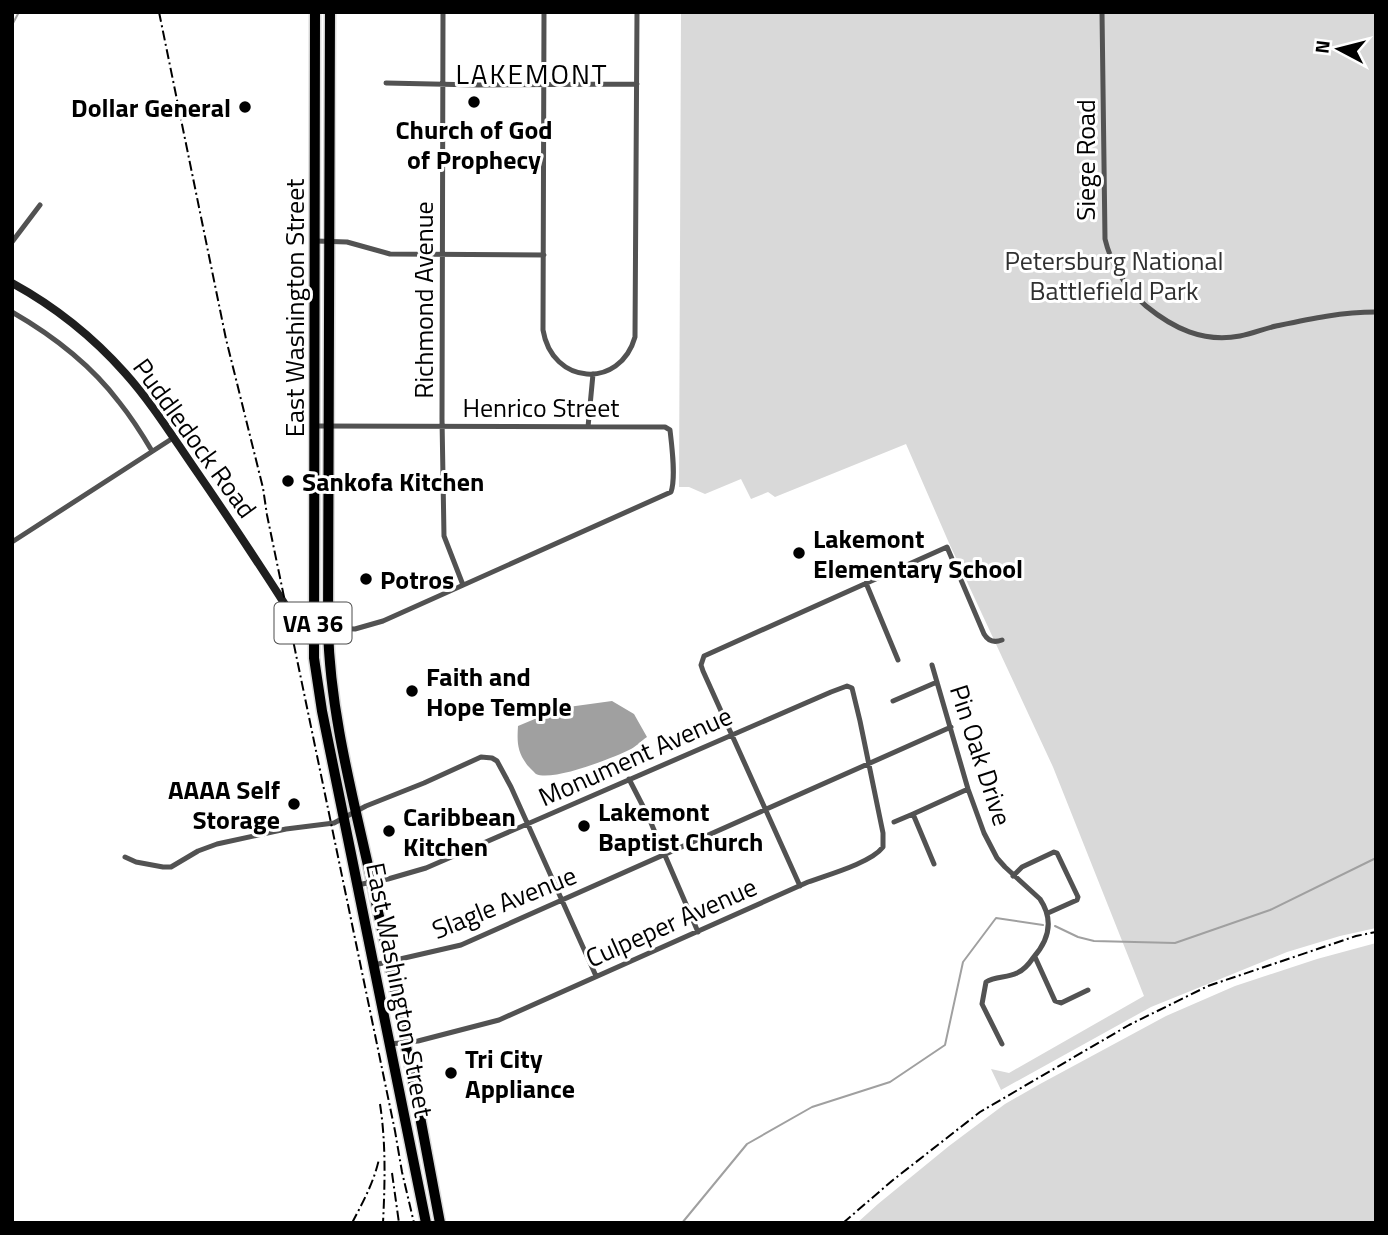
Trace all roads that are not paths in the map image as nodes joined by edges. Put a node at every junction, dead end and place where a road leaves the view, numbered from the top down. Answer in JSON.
{"nodes":[{"id":1,"x":315,"y":12,"type":"edge"},
{"id":2,"x":330,"y":12,"type":"edge"},
{"id":3,"x":443,"y":12,"type":"edge"},
{"id":4,"x":544,"y":12,"type":"edge"},
{"id":5,"x":636,"y":12,"type":"edge"},
{"id":6,"x":1102,"y":12,"type":"edge"},
{"id":7,"x":386,"y":83,"type":"dead end"},
{"id":8,"x":544,"y":83,"type":"junction"},
{"id":9,"x":443,"y":84,"type":"junction"},
{"id":10,"x":637,"y":84,"type":"junction"},
{"id":11,"x":40,"y":205,"type":"dead end"},
{"id":12,"x":316,"y":241,"type":"junction"},
{"id":13,"x":330,"y":241,"type":"junction"},
{"id":14,"x":12,"y":242,"type":"edge"},
{"id":15,"x":442,"y":255,"type":"junction"},
{"id":16,"x":544,"y":255,"type":"junction"},
{"id":17,"x":12,"y":283,"type":"edge"},
{"id":18,"x":12,"y":312,"type":"edge"},
{"id":19,"x":1376,"y":312,"type":"edge"},
{"id":20,"x":593,"y":374,"type":"junction"},
{"id":21,"x":315,"y":426,"type":"junction"},
{"id":22,"x":330,"y":426,"type":"junction"},
{"id":23,"x":442,"y":426,"type":"junction"},
{"id":24,"x":588,"y":427,"type":"junction"},
{"id":25,"x":173,"y":438,"type":"junction"},
{"id":26,"x":152,"y":451,"type":"junction"},
{"id":27,"x":12,"y":542,"type":"edge"},
{"id":28,"x":866,"y":583,"type":"junction"},
{"id":29,"x":463,"y":585,"type":"junction"},
{"id":30,"x":313,"y":626,"type":"junction"},
{"id":31,"x":328,"y":628,"type":"junction"},
{"id":32,"x":1002,"y":640,"type":"dead end"},
{"id":33,"x":898,"y":660,"type":"dead end"},
{"id":34,"x":932,"y":665,"type":"dead end"},
{"id":35,"x":937,"y":682,"type":"junction"},
{"id":36,"x":893,"y":701,"type":"dead end"},
{"id":37,"x":951,"y":727,"type":"junction"},
{"id":38,"x":732,"y":734,"type":"junction"},
{"id":39,"x":869,"y":765,"type":"junction"},
{"id":40,"x":629,"y":779,"type":"junction"},
{"id":41,"x":968,"y":789,"type":"junction"},
{"id":42,"x":356,"y":811,"type":"junction"},
{"id":43,"x":766,"y":811,"type":"junction"},
{"id":44,"x":912,"y":814,"type":"junction"},
{"id":45,"x":344,"y":818,"type":"junction"},
{"id":46,"x":894,"y":822,"type":"dead end"},
{"id":47,"x":529,"y":823,"type":"junction"},
{"id":48,"x":664,"y":856,"type":"junction"},
{"id":49,"x":125,"y":857,"type":"dead end"},
{"id":50,"x":934,"y":864,"type":"dead end"},
{"id":51,"x":1013,"y":876,"type":"junction"},
{"id":52,"x":372,"y":883,"type":"junction"},
{"id":53,"x":358,"y":885,"type":"junction"},
{"id":54,"x":800,"y":886,"type":"junction"},
{"id":55,"x":562,"y":900,"type":"junction"},
{"id":56,"x":1048,"y":913,"type":"junction"},
{"id":57,"x":698,"y":932,"type":"junction"},
{"id":58,"x":1035,"y":957,"type":"junction"},
{"id":59,"x":388,"y":962,"type":"junction"},
{"id":60,"x":374,"y":965,"type":"junction"},
{"id":61,"x":596,"y":976,"type":"junction"},
{"id":62,"x":1088,"y":990,"type":"dead end"},
{"id":63,"x":405,"y":1042,"type":"junction"},
{"id":64,"x":390,"y":1044,"type":"junction"},
{"id":65,"x":1002,"y":1044,"type":"dead end"},
{"id":66,"x":426,"y":1223,"type":"edge"},
{"id":67,"x":440,"y":1223,"type":"edge"}],
"edges":[{"from":1,"to":12,"type":"highway","name":"East Washington Street","number":"VA 36"},
{"from":2,"to":13,"type":"highway","name":"East Washington Street","number":"VA 36"},
{"from":3,"to":9,"type":"street","name":"Richmond Avenue"},
{"from":4,"to":8,"type":"street"},
{"from":5,"to":10,"type":"street"},
{"from":6,"to":19,"type":"street","name":"Siege Road"},
{"from":7,"to":9,"type":"street"},
{"from":8,"to":9,"type":"street"},
{"from":8,"to":10,"type":"street"},
{"from":8,"to":16,"type":"street"},
{"from":9,"to":15,"type":"street","name":"Richmond Avenue"},
{"from":10,"to":20,"type":"street"},
{"from":11,"to":14,"type":"street"},
{"from":12,"to":13,"type":"street"},
{"from":12,"to":21,"type":"highway","name":"East Washington Street","number":"VA 36"},
{"from":13,"to":15,"type":"street"},
{"from":13,"to":22,"type":"highway","name":"East Washington Street","number":"VA 36"},
{"from":15,"to":16,"type":"street"},
{"from":15,"to":23,"type":"street","name":"Richmond Avenue"},
{"from":16,"to":20,"type":"street"},
{"from":17,"to":25,"type":"main road","name":"Puddledock Road"},
{"from":18,"to":26,"type":"street"},
{"from":20,"to":24,"type":"street"},
{"from":21,"to":22,"type":"street","name":"Henrico Street"},
{"from":21,"to":30,"type":"highway","name":"East Washington Street","number":"VA 36"},
{"from":22,"to":23,"type":"street","name":"Henrico Street"},
{"from":22,"to":31,"type":"highway","name":"East Washington Street","number":"VA 36"},
{"from":23,"to":24,"type":"street","name":"Henrico Street"},
{"from":23,"to":29,"type":"street","name":"Richmond Avenue"},
{"from":24,"to":29,"type":"street","name":"Henrico Street"},
{"from":25,"to":26,"type":"street"},
{"from":25,"to":30,"type":"main road","name":"Puddledock Road"},
{"from":26,"to":27,"type":"street"},
{"from":28,"to":32,"type":"street"},
{"from":28,"to":33,"type":"street"},
{"from":28,"to":38,"type":"street"},
{"from":29,"to":31,"type":"street"},
{"from":30,"to":31,"type":"main road","name":"Puddledock Road"},
{"from":30,"to":45,"type":"highway","name":"East Washington Street","number":"VA 36"},
{"from":31,"to":42,"type":"highway","name":"East Washington Street","number":"VA 36"},
{"from":34,"to":35,"type":"street","name":"Pin Oak Drive"},
{"from":35,"to":36,"type":"street"},
{"from":35,"to":37,"type":"street","name":"Pin Oak Drive"},
{"from":37,"to":39,"type":"street","name":"Slagle Avenue"},
{"from":37,"to":41,"type":"street","name":"Pin Oak Drive"},
{"from":38,"to":39,"type":"street","name":"Monument Avenue"},
{"from":38,"to":40,"type":"street","name":"Monument Avenue"},
{"from":38,"to":43,"type":"street"},
{"from":39,"to":43,"type":"street","name":"Slagle Avenue"},
{"from":39,"to":54,"type":"street","name":"Culpeper Avenue"},
{"from":40,"to":47,"type":"street","name":"Monument Avenue"},
{"from":40,"to":48,"type":"street"},
{"from":41,"to":44,"type":"street"},
{"from":41,"to":51,"type":"street","name":"Pin Oak Drive"},
{"from":42,"to":45,"type":"street"},
{"from":42,"to":47,"type":"street"},
{"from":42,"to":52,"type":"highway","name":"East Washington Street","number":"VA 36"},
{"from":43,"to":48,"type":"street","name":"Slagle Avenue"},
{"from":43,"to":54,"type":"street"},
{"from":44,"to":46,"type":"street"},
{"from":44,"to":50,"type":"street"},
{"from":45,"to":49,"type":"street"},
{"from":45,"to":53,"type":"highway","name":"East Washington Street","number":"VA 36"},
{"from":47,"to":52,"type":"street","name":"Monument Avenue"},
{"from":47,"to":55,"type":"street"},
{"from":48,"to":55,"type":"street","name":"Slagle Avenue"},
{"from":48,"to":57,"type":"street"},
{"from":51,"to":56,"type":"street","name":"Pin Oak Drive"},
{"from":51,"to":56,"type":"street"},
{"from":52,"to":53,"type":"street","name":"Monument Avenue"},
{"from":52,"to":59,"type":"highway","name":"East Washington Street","number":"VA 36"},
{"from":53,"to":60,"type":"highway","name":"East Washington Street","number":"VA 36"},
{"from":54,"to":57,"type":"street","name":"Culpeper Avenue"},
{"from":55,"to":59,"type":"street","name":"Slagle Avenue"},
{"from":55,"to":61,"type":"street"},
{"from":56,"to":58,"type":"street"},
{"from":57,"to":61,"type":"street","name":"Culpeper Avenue"},
{"from":58,"to":62,"type":"street"},
{"from":58,"to":65,"type":"street"},
{"from":59,"to":60,"type":"street","name":"Slagle Avenue"},
{"from":59,"to":63,"type":"highway","name":"East Washington Street","number":"VA 36"},
{"from":60,"to":64,"type":"highway","name":"East Washington Street","number":"VA 36"},
{"from":61,"to":63,"type":"street","name":"Culpeper Avenue"},
{"from":63,"to":64,"type":"street","name":"Culpeper Avenue"},
{"from":63,"to":67,"type":"highway","name":"East Washington Street","number":"VA 36"},
{"from":64,"to":66,"type":"highway","name":"East Washington Street","number":"VA 36"}]}
